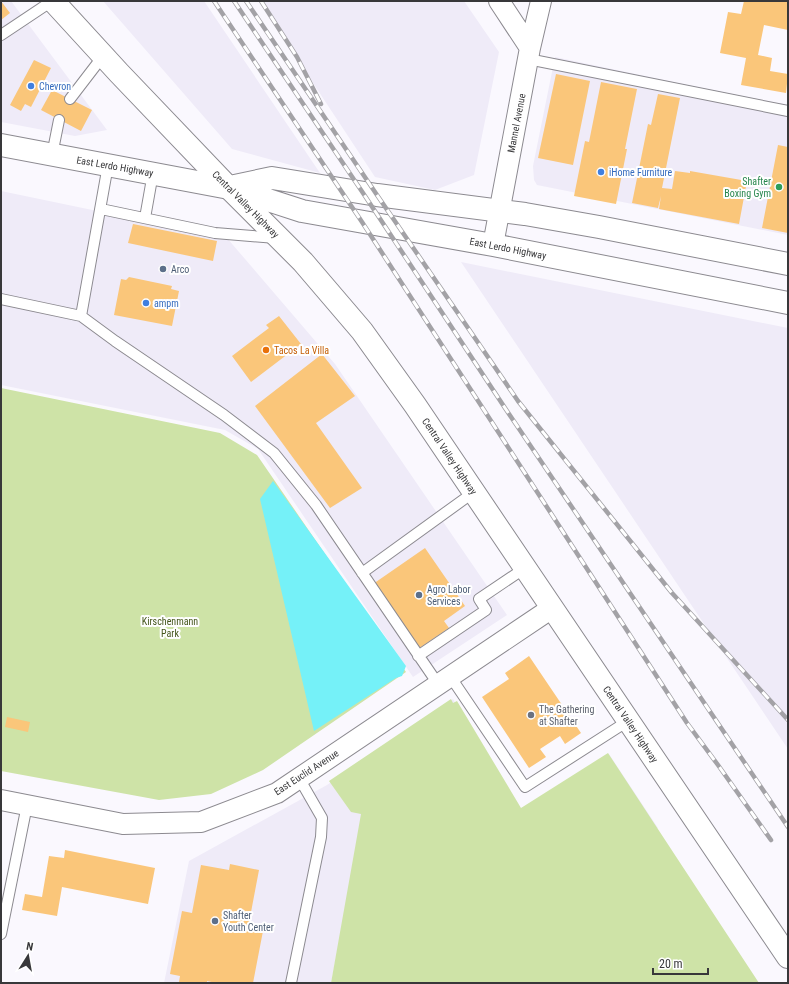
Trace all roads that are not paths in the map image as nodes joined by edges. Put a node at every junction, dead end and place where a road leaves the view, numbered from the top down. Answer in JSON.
{"nodes":[{"id":1,"x":52,"y":1,"type":"edge"},
{"id":2,"x":499,"y":1,"type":"edge"},
{"id":3,"x":541,"y":1,"type":"edge"},
{"id":4,"x":1,"y":35,"type":"edge"},
{"id":5,"x":529,"y":54,"type":"junction"},
{"id":6,"x":103,"y":56,"type":"junction"},
{"id":7,"x":70,"y":99,"type":"dead end"},
{"id":8,"x":788,"y":110,"type":"edge"},
{"id":9,"x":60,"y":120,"type":"dead end"},
{"id":10,"x":1,"y":145,"type":"edge"},
{"id":11,"x":52,"y":155,"type":"junction"},
{"id":12,"x":108,"y":165,"type":"junction"},
{"id":13,"x":153,"y":173,"type":"junction"},
{"id":14,"x":229,"y":188,"type":"junction"},
{"id":15,"x":101,"y":209,"type":"junction"},
{"id":16,"x":499,"y":210,"type":"junction"},
{"id":17,"x":145,"y":218,"type":"junction"},
{"id":18,"x":280,"y":238,"type":"junction"},
{"id":19,"x":493,"y":245,"type":"junction"},
{"id":20,"x":788,"y":264,"type":"edge"},
{"id":21,"x":1,"y":299,"type":"edge"},
{"id":22,"x":788,"y":303,"type":"edge"},
{"id":23,"x":81,"y":316,"type":"junction"},
{"id":24,"x":474,"y":492,"type":"junction"},
{"id":25,"x":525,"y":568,"type":"junction"},
{"id":26,"x":362,"y":573,"type":"junction"},
{"id":27,"x":552,"y":608,"type":"junction"},
{"id":28,"x":418,"y":656,"type":"junction"},
{"id":29,"x":444,"y":680,"type":"junction"},
{"id":30,"x":628,"y":720,"type":"junction"},
{"id":31,"x":299,"y":778,"type":"junction"},
{"id":32,"x":1,"y":800,"type":"edge"},
{"id":33,"x":27,"y":805,"type":"junction"},
{"id":34,"x":1,"y":934,"type":"edge"},
{"id":35,"x":788,"y":957,"type":"edge"},
{"id":36,"x":291,"y":983,"type":"edge"}],
"edges":[{"from":1,"to":4,"type":"lane"},
{"from":1,"to":6,"type":"main road","name":"Central Valley Highway"},
{"from":2,"to":5,"type":"street"},
{"from":3,"to":5,"type":"street","name":"Mannel Avenue"},
{"from":5,"to":8,"type":"lane"},
{"from":5,"to":16,"type":"street","name":"Mannel Avenue"},
{"from":6,"to":7,"type":"lane"},
{"from":6,"to":14,"type":"main road","name":"Central Valley Highway"},
{"from":9,"to":11,"type":"lane"},
{"from":10,"to":11,"type":"main road","name":"East Lerdo Highway"},
{"from":11,"to":12,"type":"main road","name":"East Lerdo Highway"},
{"from":12,"to":13,"type":"main road","name":"East Lerdo Highway"},
{"from":12,"to":15,"type":"lane"},
{"from":13,"to":14,"type":"main road","name":"East Lerdo Highway"},
{"from":13,"to":17,"type":"lane"},
{"from":14,"to":16,"type":"main road","name":"East Lerdo Highway"},
{"from":14,"to":18,"type":"main road","name":"Central Valley Highway"},
{"from":14,"to":19,"type":"main road","name":"East Lerdo Highway"},
{"from":15,"to":17,"type":"lane"},
{"from":15,"to":23,"type":"lane"},
{"from":16,"to":19,"type":"street","name":"Mannel Avenue"},
{"from":16,"to":20,"type":"main road","name":"East Lerdo Highway"},
{"from":17,"to":18,"type":"lane"},
{"from":18,"to":24,"type":"main road","name":"Central Valley Highway"},
{"from":19,"to":22,"type":"main road","name":"East Lerdo Highway"},
{"from":21,"to":23,"type":"lane"},
{"from":23,"to":26,"type":"lane"},
{"from":24,"to":25,"type":"main road","name":"Central Valley Highway"},
{"from":24,"to":26,"type":"lane"},
{"from":25,"to":27,"type":"main road","name":"Central Valley Highway"},
{"from":25,"to":28,"type":"lane"},
{"from":26,"to":28,"type":"lane"},
{"from":27,"to":29,"type":"street","name":"East Euclid Avenue"},
{"from":27,"to":30,"type":"main road","name":"Central Valley Highway"},
{"from":28,"to":29,"type":"lane"},
{"from":29,"to":30,"type":"lane"},
{"from":29,"to":31,"type":"street","name":"East Euclid Avenue"},
{"from":30,"to":35,"type":"main road","name":"Central Valley Highway"},
{"from":31,"to":33,"type":"street","name":"East Euclid Avenue"},
{"from":31,"to":36,"type":"lane"},
{"from":32,"to":33,"type":"street","name":"East Euclid Avenue"},
{"from":33,"to":34,"type":"lane"}]}
